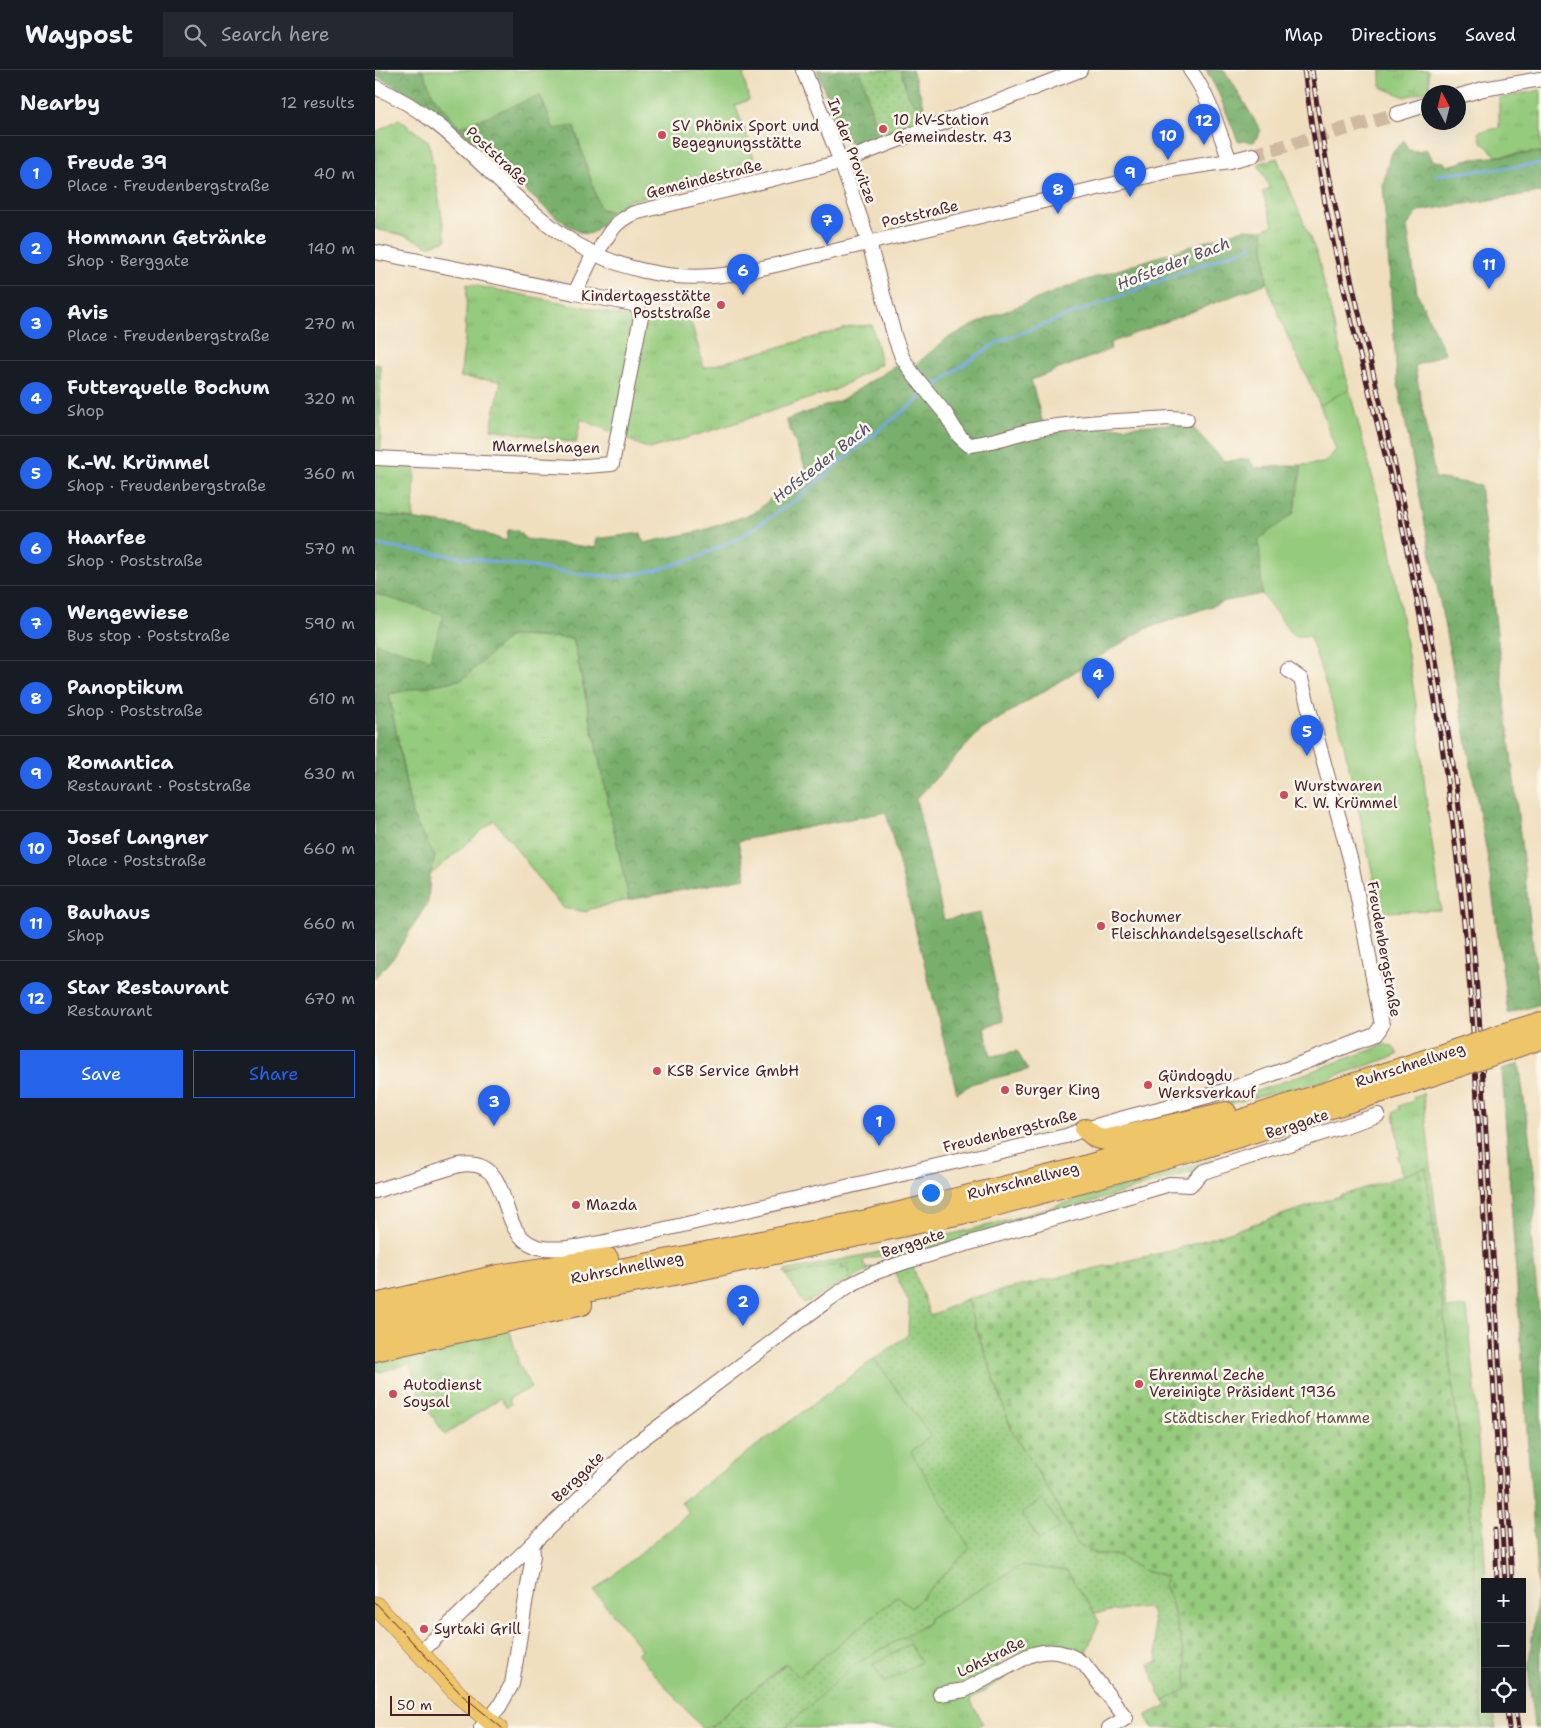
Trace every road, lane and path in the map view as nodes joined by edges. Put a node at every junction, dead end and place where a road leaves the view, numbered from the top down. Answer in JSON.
{"nodes":[{"id":1,"x":805,"y":70,"type":"edge"},
{"id":2,"x":1080,"y":70,"type":"edge"},
{"id":3,"x":1190,"y":70,"type":"edge"},
{"id":4,"x":1541,"y":79,"type":"edge"},
{"id":5,"x":375,"y":87,"type":"edge"},
{"id":6,"x":1466,"y":94,"type":"edge"},
{"id":7,"x":1421,"y":106,"type":"edge"},
{"id":8,"x":1397,"y":114,"type":"tunnel mouth"},
{"id":9,"x":1253,"y":155,"type":"tunnel mouth"},
{"id":10,"x":1230,"y":161,"type":"junction"},
{"id":11,"x":841,"y":162,"type":"junction"},
{"id":12,"x":869,"y":243,"type":"junction"},
{"id":13,"x":598,"y":249,"type":"junction"},
{"id":14,"x":375,"y":252,"type":"edge"},
{"id":15,"x":575,"y":293,"type":"junction"},
{"id":16,"x":1187,"y":419,"type":"dead end"},
{"id":17,"x":375,"y":458,"type":"edge"},
{"id":18,"x":1288,"y":670,"type":"dead end"},
{"id":19,"x":1541,"y":1022,"type":"edge"},
{"id":20,"x":1541,"y":1039,"type":"edge"},
{"id":21,"x":1508,"y":1041,"type":"junction"},
{"id":22,"x":1402,"y":1077,"type":"junction"},
{"id":23,"x":1347,"y":1085,"type":"junction"},
{"id":24,"x":1378,"y":1115,"type":"dead end"},
{"id":25,"x":1085,"y":1129,"type":"junction"},
{"id":26,"x":375,"y":1191,"type":"edge"},
{"id":27,"x":720,"y":1250,"type":"junction"},
{"id":28,"x":738,"y":1262,"type":"junction"},
{"id":29,"x":375,"y":1304,"type":"edge"},
{"id":30,"x":375,"y":1320,"type":"edge"},
{"id":31,"x":375,"y":1336,"type":"edge"},
{"id":32,"x":375,"y":1351,"type":"edge"},
{"id":33,"x":532,"y":1544,"type":"junction"},
{"id":34,"x":375,"y":1605,"type":"edge"},
{"id":35,"x":419,"y":1654,"type":"junction"},
{"id":36,"x":940,"y":1694,"type":"dead end"},
{"id":37,"x":1130,"y":1723,"type":"edge"},
{"id":38,"x":490,"y":1726,"type":"edge"},
{"id":39,"x":1109,"y":1728,"type":"edge"}],
"edges":[{"from":1,"to":11,"type":"street","name":"In der Provitze"},
{"from":2,"to":11,"type":"street","name":"Gemeindestraße"},
{"from":3,"to":10,"type":"street"},
{"from":4,"to":6,"type":"street"},
{"from":5,"to":13,"type":"street","name":"Poststraße"},
{"from":7,"to":8,"type":"street"},
{"from":9,"to":10,"type":"street","name":"Poststraße"},
{"from":10,"to":12,"type":"street","name":"Poststraße"},
{"from":11,"to":12,"type":"street","name":"In der Provitze"},
{"from":11,"to":13,"type":"street","name":"Gemeindestraße"},
{"from":12,"to":13,"type":"street","name":"Poststraße"},
{"from":12,"to":16,"type":"street","name":"In der Provitze"},
{"from":13,"to":15,"type":"street"},
{"from":14,"to":15,"type":"street"},
{"from":15,"to":17,"type":"street","name":"Marmelshagen"},
{"from":18,"to":25,"type":"street","name":"Freudenbergstraße"},
{"from":19,"to":21,"type":"highway","name":"Ruhrschnellweg"},
{"from":20,"to":21,"type":"highway","name":"Ruhrschnellweg"},
{"from":21,"to":22,"type":"highway","name":"Ruhrschnellweg","bridge":true},
{"from":22,"to":23,"type":"highway","name":"Ruhrschnellweg"},
{"from":22,"to":28,"type":"highway","name":"Ruhrschnellweg"},
{"from":23,"to":25,"type":"highway"},
{"from":23,"to":27,"type":"highway","name":"Ruhrschnellweg"},
{"from":24,"to":33,"type":"street","name":"Berggate"},
{"from":25,"to":26,"type":"street","name":"Freudenbergstraße"},
{"from":27,"to":29,"type":"highway"},
{"from":27,"to":30,"type":"highway","name":"Ruhrschnellweg"},
{"from":28,"to":31,"type":"highway","name":"Ruhrschnellweg"},
{"from":28,"to":32,"type":"highway"},
{"from":33,"to":35,"type":"street","name":"Berggate"},
{"from":33,"to":38,"type":"street"},
{"from":34,"to":35,"type":"main road"},
{"from":35,"to":38,"type":"main road"},
{"from":36,"to":37,"type":"street","name":"Lohstraße"},
{"from":37,"to":39,"type":"street","name":"Lohstraße"}]}
